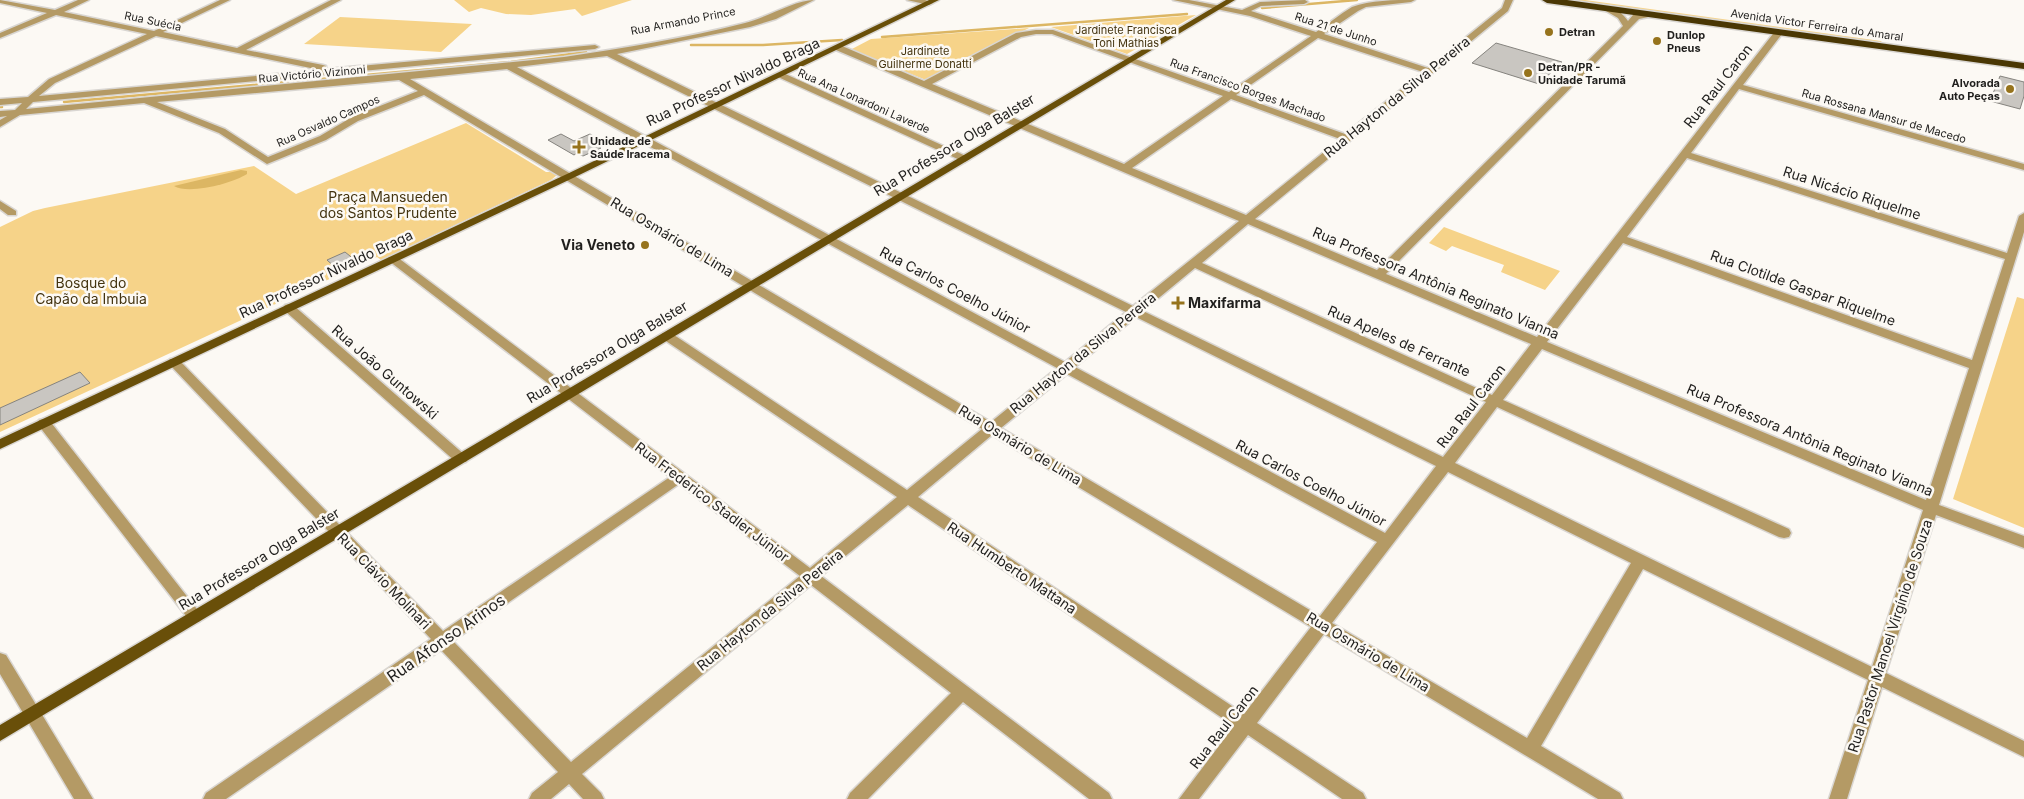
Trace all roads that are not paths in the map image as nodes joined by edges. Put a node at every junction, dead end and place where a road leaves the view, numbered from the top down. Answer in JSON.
{"nodes":[{"id":1,"x":85,"y":0,"type":"edge"},
{"id":2,"x":226,"y":0,"type":"edge"},
{"id":3,"x":337,"y":0,"type":"edge"},
{"id":4,"x":911,"y":0,"type":"edge"},
{"id":5,"x":1177,"y":0,"type":"edge"},
{"id":6,"x":1230,"y":0,"type":"edge"},
{"id":7,"x":1411,"y":0,"type":"edge"},
{"id":8,"x":1509,"y":0,"type":"edge"},
{"id":9,"x":1547,"y":0,"type":"edge"},
{"id":10,"x":1615,"y":0,"type":"edge"},
{"id":11,"x":0,"y":1,"type":"edge"},
{"id":12,"x":806,"y":2,"type":"edge"},
{"id":13,"x":932,"y":2,"type":"edge"},
{"id":14,"x":1304,"y":2,"type":"dead end"},
{"id":15,"x":1219,"y":8,"type":"junction"},
{"id":16,"x":1609,"y":9,"type":"junction"},
{"id":17,"x":56,"y":12,"type":"junction"},
{"id":18,"x":1242,"y":12,"type":"junction"},
{"id":19,"x":1650,"y":14,"type":"junction"},
{"id":20,"x":1627,"y":26,"type":"junction"},
{"id":21,"x":1779,"y":32,"type":"junction"},
{"id":22,"x":154,"y":33,"type":"junction"},
{"id":23,"x":1318,"y":35,"type":"junction"},
{"id":24,"x":0,"y":36,"type":"edge"},
{"id":25,"x":595,"y":47,"type":"joint"},
{"id":26,"x":839,"y":48,"type":"junction"},
{"id":27,"x":237,"y":51,"type":"junction"},
{"id":28,"x":608,"y":53,"type":"junction"},
{"id":29,"x":2024,"y":57,"type":"edge"},
{"id":30,"x":1132,"y":60,"type":"junction"},
{"id":31,"x":301,"y":64,"type":"junction"},
{"id":32,"x":2024,"y":66,"type":"edge"},
{"id":33,"x":510,"y":67,"type":"junction"},
{"id":34,"x":340,"y":71,"type":"junction"},
{"id":35,"x":1429,"y":71,"type":"junction"},
{"id":36,"x":432,"y":74,"type":"junction"},
{"id":37,"x":295,"y":75,"type":"junction"},
{"id":38,"x":781,"y":76,"type":"junction"},
{"id":39,"x":401,"y":77,"type":"junction"},
{"id":40,"x":926,"y":84,"type":"junction"},
{"id":41,"x":1737,"y":86,"type":"junction"},
{"id":42,"x":426,"y":91,"type":"junction"},
{"id":43,"x":1230,"y":95,"type":"junction"},
{"id":44,"x":184,"y":97,"type":"junction"},
{"id":45,"x":29,"y":100,"type":"junction"},
{"id":46,"x":144,"y":100,"type":"junction"},
{"id":47,"x":0,"y":102,"type":"edge"},
{"id":48,"x":716,"y":106,"type":"junction"},
{"id":49,"x":168,"y":111,"type":"junction"},
{"id":50,"x":18,"y":112,"type":"junction"},
{"id":51,"x":0,"y":114,"type":"edge"},
{"id":52,"x":0,"y":124,"type":"edge"},
{"id":53,"x":1022,"y":125,"type":"junction"},
{"id":54,"x":1347,"y":138,"type":"junction"},
{"id":55,"x":646,"y":140,"type":"junction"},
{"id":56,"x":1684,"y":154,"type":"junction"},
{"id":57,"x":965,"y":159,"type":"junction"},
{"id":58,"x":2024,"y":167,"type":"edge"},
{"id":59,"x":1125,"y":168,"type":"junction"},
{"id":60,"x":570,"y":176,"type":"junction"},
{"id":61,"x":901,"y":197,"type":"junction"},
{"id":62,"x":0,"y":204,"type":"edge"},
{"id":63,"x":12,"y":213,"type":"dead end"},
{"id":64,"x":2024,"y":216,"type":"edge"},
{"id":65,"x":1247,"y":220,"type":"junction"},
{"id":66,"x":1620,"y":238,"type":"junction"},
{"id":67,"x":830,"y":240,"type":"junction"},
{"id":68,"x":2011,"y":258,"type":"junction"},
{"id":69,"x":393,"y":259,"type":"junction"},
{"id":70,"x":1193,"y":263,"type":"junction"},
{"id":71,"x":1378,"y":275,"type":"junction"},
{"id":72,"x":753,"y":285,"type":"junction"},
{"id":73,"x":289,"y":308,"type":"junction"},
{"id":74,"x":1134,"y":312,"type":"junction"},
{"id":75,"x":667,"y":336,"type":"junction"},
{"id":76,"x":1539,"y":343,"type":"junction"},
{"id":77,"x":174,"y":362,"type":"junction"},
{"id":78,"x":1976,"y":366,"type":"junction"},
{"id":79,"x":1066,"y":368,"type":"junction"},
{"id":80,"x":570,"y":394,"type":"junction"},
{"id":81,"x":1495,"y":401,"type":"junction"},
{"id":82,"x":44,"y":423,"type":"junction"},
{"id":83,"x":992,"y":428,"type":"junction"},
{"id":84,"x":0,"y":444,"type":"edge"},
{"id":85,"x":461,"y":459,"type":"junction"},
{"id":86,"x":1445,"y":465,"type":"junction"},
{"id":87,"x":679,"y":477,"type":"junction"},
{"id":88,"x":907,"y":497,"type":"junction"},
{"id":89,"x":1931,"y":508,"type":"junction"},
{"id":90,"x":338,"y":532,"type":"junction"},
{"id":91,"x":1784,"y":532,"type":"dead end"},
{"id":92,"x":1386,"y":541,"type":"junction"},
{"id":93,"x":2024,"y":542,"type":"edge"},
{"id":94,"x":1640,"y":561,"type":"junction"},
{"id":95,"x":810,"y":576,"type":"junction"},
{"id":96,"x":195,"y":617,"type":"junction"},
{"id":97,"x":1322,"y":625,"type":"junction"},
{"id":98,"x":442,"y":640,"type":"junction"},
{"id":99,"x":0,"y":660,"type":"edge"},
{"id":100,"x":1877,"y":677,"type":"junction"},
{"id":101,"x":963,"y":692,"type":"junction"},
{"id":102,"x":32,"y":714,"type":"junction"},
{"id":103,"x":1246,"y":724,"type":"junction"},
{"id":104,"x":0,"y":734,"type":"edge"},
{"id":105,"x":1530,"y":749,"type":"junction"},
{"id":106,"x":2024,"y":749,"type":"edge"},
{"id":107,"x":570,"y":773,"type":"junction"},
{"id":108,"x":84,"y":799,"type":"edge"},
{"id":109,"x":212,"y":799,"type":"edge"},
{"id":110,"x":538,"y":799,"type":"edge"},
{"id":111,"x":595,"y":799,"type":"edge"},
{"id":112,"x":856,"y":799,"type":"edge"},
{"id":113,"x":1103,"y":799,"type":"edge"},
{"id":114,"x":1188,"y":799,"type":"edge"},
{"id":115,"x":1357,"y":799,"type":"edge"},
{"id":116,"x":1614,"y":799,"type":"edge"},
{"id":117,"x":1838,"y":799,"type":"edge"}],
"edges":[{"from":1,"to":17,"type":"street"},
{"from":2,"to":22,"type":"street"},
{"from":3,"to":27,"type":"street"},
{"from":4,"to":13,"type":"street"},
{"from":5,"to":15,"type":"street","name":"Rua 21 de Junho"},
{"from":6,"to":15,"type":"main road","name":"Rua Professora Olga Balster"},
{"from":7,"to":23,"type":"street"},
{"from":8,"to":35,"type":"street","name":"Rua Hayton da Silva Pereira"},
{"from":9,"to":16,"type":"highway","name":"Avenida Victor Ferreira do Amaral"},
{"from":10,"to":29,"type":"highway","name":"Avenida Victor Ferreira do Amaral"},
{"from":11,"to":17,"type":"street","name":"Rua Suécia"},
{"from":12,"to":25,"type":"street","name":"Rua Armando Prince"},
{"from":12,"to":28,"type":"street","name":"Rua Armando Prince"},
{"from":13,"to":26,"type":"main road","name":"Rua Professor Nivaldo Braga"},
{"from":14,"to":18,"type":"street"},
{"from":15,"to":18,"type":"street","name":"Rua 21 de Junho"},
{"from":15,"to":30,"type":"main road","name":"Rua Professora Olga Balster"},
{"from":16,"to":19,"type":"highway","name":"Avenida Victor Ferreira do Amaral"},
{"from":16,"to":20,"type":"street"},
{"from":17,"to":22,"type":"street","name":"Rua Suécia"},
{"from":17,"to":24,"type":"street"},
{"from":18,"to":23,"type":"street","name":"Rua 21 de Junho"},
{"from":19,"to":20,"type":"street"},
{"from":19,"to":21,"type":"highway","name":"Avenida Victor Ferreira do Amaral"},
{"from":20,"to":71,"type":"street"},
{"from":21,"to":32,"type":"highway","name":"Avenida Victor Ferreira do Amaral"},
{"from":21,"to":41,"type":"street","name":"Rua Raul Caron"},
{"from":22,"to":27,"type":"street","name":"Rua Suécia"},
{"from":22,"to":45,"type":"street"},
{"from":23,"to":35,"type":"street","name":"Rua 21 de Junho"},
{"from":23,"to":43,"type":"street"},
{"from":25,"to":34,"type":"street","name":"Rua Victório Vizinoni"},
{"from":26,"to":38,"type":"main road","name":"Rua Professor Nivaldo Braga"},
{"from":26,"to":40,"type":"street","name":"Rua Professora Antônia Reginato Vianna"},
{"from":27,"to":31,"type":"street","name":"Rua Suécia"},
{"from":28,"to":33,"type":"street","name":"Rua Victório Vizinoni"},
{"from":28,"to":48,"type":"street"},
{"from":30,"to":40,"type":"street","name":"Rua Francisco Borges Machado"},
{"from":30,"to":43,"type":"street","name":"Rua Francisco Borges Machado"},
{"from":30,"to":53,"type":"main road","name":"Rua Professora Olga Balster"},
{"from":31,"to":34,"type":"street","name":"Rua Suécia"},
{"from":31,"to":37,"type":"street"},
{"from":33,"to":36,"type":"street","name":"Rua Victório Vizinoni"},
{"from":33,"to":55,"type":"street","name":"Rua Carlos Coelho Júnior"},
{"from":34,"to":37,"type":"street","name":"Rua Victório Vizinoni"},
{"from":35,"to":54,"type":"street","name":"Rua Hayton da Silva Pereira"},
{"from":36,"to":39,"type":"street","name":"Rua Victório Vizinoni"},
{"from":36,"to":42,"type":"street"},
{"from":37,"to":45,"type":"street","name":"Rua Victório Vizinoni"},
{"from":38,"to":48,"type":"main road","name":"Rua Professor Nivaldo Braga"},
{"from":38,"to":57,"type":"street","name":"Rua Ana Lonardoni Laverde"},
{"from":39,"to":42,"type":"street","name":"Rua Osmário de Lima"},
{"from":39,"to":44,"type":"street","name":"Rua Victório Vizinoni"},
{"from":40,"to":53,"type":"street","name":"Rua Professora Antônia Reginato Vianna"},
{"from":41,"to":56,"type":"street","name":"Rua Raul Caron"},
{"from":41,"to":58,"type":"street","name":"Rua Rossana Mansur de Macedo"},
{"from":42,"to":49,"type":"street","name":"Rua Osvaldo Campos"},
{"from":42,"to":60,"type":"street","name":"Rua Osmário de Lima"},
{"from":43,"to":54,"type":"street","name":"Rua Francisco Borges Machado"},
{"from":43,"to":59,"type":"street"},
{"from":44,"to":46,"type":"street","name":"Rua Victório Vizinoni"},
{"from":44,"to":49,"type":"street"},
{"from":45,"to":47,"type":"street","name":"Rua Victório Vizinoni"},
{"from":45,"to":50,"type":"street"},
{"from":46,"to":49,"type":"street"},
{"from":46,"to":50,"type":"street","name":"Rua Victório Vizinoni"},
{"from":48,"to":55,"type":"main road","name":"Rua Professor Nivaldo Braga"},
{"from":48,"to":61,"type":"street"},
{"from":50,"to":51,"type":"street","name":"Rua Victório Vizinoni"},
{"from":50,"to":52,"type":"street"},
{"from":53,"to":57,"type":"main road","name":"Rua Professora Olga Balster"},
{"from":53,"to":59,"type":"street","name":"Rua Professora Antônia Reginato Vianna"},
{"from":54,"to":65,"type":"street","name":"Rua Hayton da Silva Pereira"},
{"from":55,"to":60,"type":"main road","name":"Rua Professor Nivaldo Braga"},
{"from":55,"to":67,"type":"street","name":"Rua Carlos Coelho Júnior"},
{"from":56,"to":66,"type":"street","name":"Rua Raul Caron"},
{"from":56,"to":68,"type":"street","name":"Rua Nicácio Riquelme"},
{"from":57,"to":61,"type":"main road","name":"Rua Professora Olga Balster"},
{"from":59,"to":65,"type":"street","name":"Rua Professora Antônia Reginato Vianna"},
{"from":60,"to":69,"type":"main road","name":"Rua Professor Nivaldo Braga"},
{"from":60,"to":72,"type":"street","name":"Rua Osmário de Lima"},
{"from":61,"to":67,"type":"main road","name":"Rua Professora Olga Balster"},
{"from":61,"to":74,"type":"street"},
{"from":62,"to":63,"type":"street"},
{"from":64,"to":68,"type":"street","name":"Rua Pastor Manoel Virgínio de Souza"},
{"from":65,"to":70,"type":"street","name":"Rua Hayton da Silva Pereira"},
{"from":65,"to":71,"type":"street","name":"Rua Professora Antônia Reginato Vianna"},
{"from":66,"to":76,"type":"street","name":"Rua Raul Caron"},
{"from":66,"to":78,"type":"street","name":"Rua Clotilde Gaspar Riquelme"},
{"from":67,"to":72,"type":"main road","name":"Rua Professora Olga Balster"},
{"from":67,"to":79,"type":"street","name":"Rua Carlos Coelho Júnior"},
{"from":68,"to":78,"type":"street","name":"Rua Pastor Manoel Virgínio de Souza"},
{"from":69,"to":73,"type":"main road","name":"Rua Professor Nivaldo Braga"},
{"from":69,"to":80,"type":"street","name":"Rua Frederico Stadler Júnior"},
{"from":70,"to":74,"type":"street","name":"Rua Hayton da Silva Pereira"},
{"from":70,"to":81,"type":"street","name":"Rua Apeles de Ferrante"},
{"from":71,"to":76,"type":"street","name":"Rua Professora Antônia Reginato Vianna"},
{"from":72,"to":75,"type":"main road","name":"Rua Professora Olga Balster"},
{"from":72,"to":83,"type":"street","name":"Rua Osmário de Lima"},
{"from":73,"to":77,"type":"main road","name":"Rua Professor Nivaldo Braga"},
{"from":73,"to":85,"type":"street","name":"Rua João Guntowski"},
{"from":74,"to":79,"type":"street","name":"Rua Hayton da Silva Pereira"},
{"from":74,"to":86,"type":"street"},
{"from":75,"to":80,"type":"main road","name":"Rua Professora Olga Balster"},
{"from":75,"to":88,"type":"street","name":"Rua Humberto Mattana"},
{"from":76,"to":81,"type":"street","name":"Rua Raul Caron"},
{"from":76,"to":89,"type":"street","name":"Rua Professora Antônia Reginato Vianna"},
{"from":77,"to":82,"type":"main road","name":"Rua Professor Nivaldo Braga"},
{"from":77,"to":90,"type":"street","name":"Rua Clávio Molinari"},
{"from":78,"to":89,"type":"street","name":"Rua Pastor Manoel Virgínio de Souza"},
{"from":79,"to":83,"type":"street","name":"Rua Hayton da Silva Pereira"},
{"from":79,"to":92,"type":"street","name":"Rua Carlos Coelho Júnior"},
{"from":80,"to":85,"type":"main road","name":"Rua Professora Olga Balster"},
{"from":80,"to":87,"type":"street","name":"Rua Frederico Stadler Júnior"},
{"from":81,"to":86,"type":"street","name":"Rua Raul Caron"},
{"from":81,"to":91,"type":"street","name":"Rua Apeles de Ferrante"},
{"from":82,"to":84,"type":"main road","name":"Rua Professor Nivaldo Braga"},
{"from":82,"to":96,"type":"street"},
{"from":83,"to":88,"type":"street","name":"Rua Hayton da Silva Pereira"},
{"from":83,"to":97,"type":"street","name":"Rua Osmário de Lima"},
{"from":85,"to":90,"type":"main road","name":"Rua Professora Olga Balster"},
{"from":86,"to":92,"type":"street","name":"Rua Raul Caron"},
{"from":86,"to":94,"type":"street"},
{"from":87,"to":95,"type":"street","name":"Rua Frederico Stadler Júnior"},
{"from":87,"to":98,"type":"street","name":"Rua Afonso Arinos"},
{"from":88,"to":95,"type":"street","name":"Rua Hayton da Silva Pereira"},
{"from":88,"to":103,"type":"street","name":"Rua Humberto Mattana"},
{"from":89,"to":93,"type":"street","name":"Rua Professora Antônia Reginato Vianna"},
{"from":89,"to":100,"type":"street","name":"Rua Pastor Manoel Virgínio de Souza"},
{"from":90,"to":96,"type":"main road","name":"Rua Professora Olga Balster"},
{"from":90,"to":98,"type":"street","name":"Rua Clávio Molinari"},
{"from":92,"to":97,"type":"street","name":"Rua Raul Caron"},
{"from":94,"to":100,"type":"street"},
{"from":94,"to":105,"type":"street"},
{"from":95,"to":101,"type":"street","name":"Rua Frederico Stadler Júnior"},
{"from":95,"to":107,"type":"street","name":"Rua Hayton da Silva Pereira"},
{"from":96,"to":102,"type":"main road","name":"Rua Professora Olga Balster"},
{"from":97,"to":103,"type":"street","name":"Rua Raul Caron"},
{"from":97,"to":105,"type":"street","name":"Rua Osmário de Lima"},
{"from":98,"to":107,"type":"street","name":"Rua Clávio Molinari"},
{"from":98,"to":109,"type":"street","name":"Rua Afonso Arinos"},
{"from":99,"to":102,"type":"street"},
{"from":100,"to":106,"type":"street"},
{"from":100,"to":117,"type":"street","name":"Rua Pastor Manoel Virgínio de Souza"},
{"from":101,"to":112,"type":"street"},
{"from":101,"to":113,"type":"street","name":"Rua Frederico Stadler Júnior"},
{"from":102,"to":104,"type":"main road","name":"Rua Professora Olga Balster"},
{"from":102,"to":108,"type":"street"},
{"from":103,"to":114,"type":"street","name":"Rua Raul Caron"},
{"from":103,"to":115,"type":"street","name":"Rua Humberto Mattana"},
{"from":105,"to":116,"type":"street","name":"Rua Osmário de Lima"},
{"from":107,"to":110,"type":"street","name":"Rua Hayton da Silva Pereira"},
{"from":107,"to":111,"type":"street","name":"Rua Clávio Molinari"}]}
